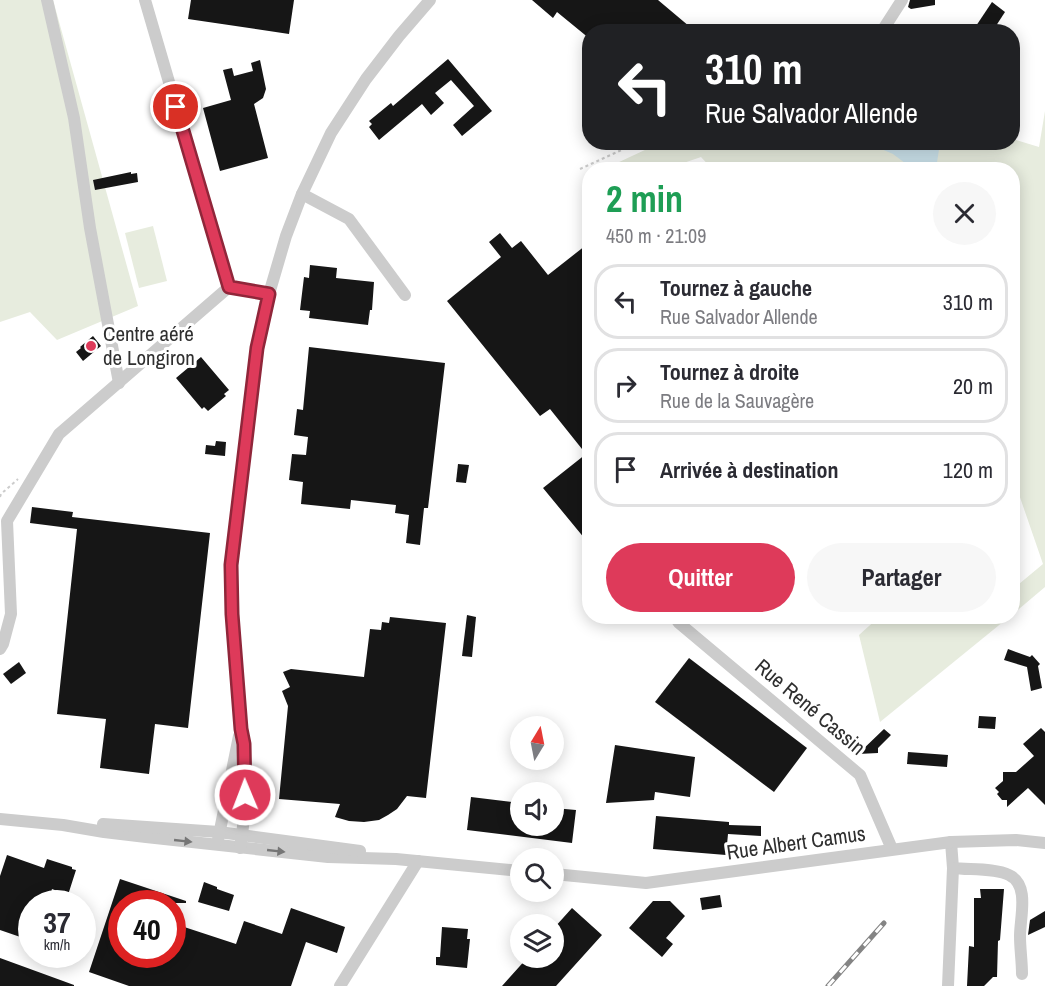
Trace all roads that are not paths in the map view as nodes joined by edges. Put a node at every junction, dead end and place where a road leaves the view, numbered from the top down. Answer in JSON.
{"nodes":[{"id":1,"x":47,"y":0,"type":"edge"},
{"id":2,"x":145,"y":0,"type":"edge"},
{"id":3,"x":430,"y":0,"type":"edge"},
{"id":4,"x":902,"y":0,"type":"edge"},
{"id":5,"x":887,"y":24,"type":"edge"},
{"id":6,"x":302,"y":194,"type":"junction"},
{"id":7,"x":229,"y":287,"type":"junction"},
{"id":8,"x":269,"y":294,"type":"junction"},
{"id":9,"x":405,"y":295,"type":"dead end"},
{"id":10,"x":119,"y":383,"type":"junction"},
{"id":11,"x":680,"y":624,"type":"edge"},
{"id":12,"x":0,"y":649,"type":"edge"},
{"id":13,"x":241,"y":729,"type":"junction"},
{"id":14,"x":0,"y":819,"type":"edge"},
{"id":15,"x":218,"y":839,"type":"junction"},
{"id":16,"x":241,"y":841,"type":"junction"},
{"id":17,"x":951,"y":842,"type":"junction"},
{"id":18,"x":1045,"y":843,"type":"edge"},
{"id":19,"x":892,"y":849,"type":"junction"},
{"id":20,"x":418,"y":861,"type":"junction"},
{"id":21,"x":953,"y":868,"type":"junction"},
{"id":22,"x":510,"y":870,"type":"edge"},
{"id":23,"x":564,"y":875,"type":"edge"},
{"id":24,"x":1022,"y":974,"type":"dead end"},
{"id":25,"x":340,"y":986,"type":"edge"},
{"id":26,"x":948,"y":986,"type":"edge"}],
"edges":[{"from":1,"to":10,"type":"street"},
{"from":2,"to":7,"type":"street"},
{"from":3,"to":6,"type":"street"},
{"from":4,"to":5,"type":"street"},
{"from":6,"to":8,"type":"street"},
{"from":6,"to":9,"type":"street"},
{"from":7,"to":8,"type":"street"},
{"from":7,"to":10,"type":"street"},
{"from":8,"to":13,"type":"street"},
{"from":10,"to":12,"type":"street"},
{"from":11,"to":19,"type":"street","name":"Rue René Cassin"},
{"from":13,"to":15,"type":"street"},
{"from":13,"to":16,"type":"street"},
{"from":14,"to":15,"type":"street"},
{"from":15,"to":16,"type":"street"},
{"from":16,"to":20,"type":"street"},
{"from":17,"to":18,"type":"street","name":"Rue Albert Camus"},
{"from":17,"to":19,"type":"street","name":"Rue Albert Camus"},
{"from":17,"to":21,"type":"street"},
{"from":19,"to":23,"type":"street","name":"Rue Albert Camus"},
{"from":20,"to":22,"type":"street"},
{"from":20,"to":25,"type":"street"},
{"from":21,"to":24,"type":"street"},
{"from":21,"to":26,"type":"street"}]}
